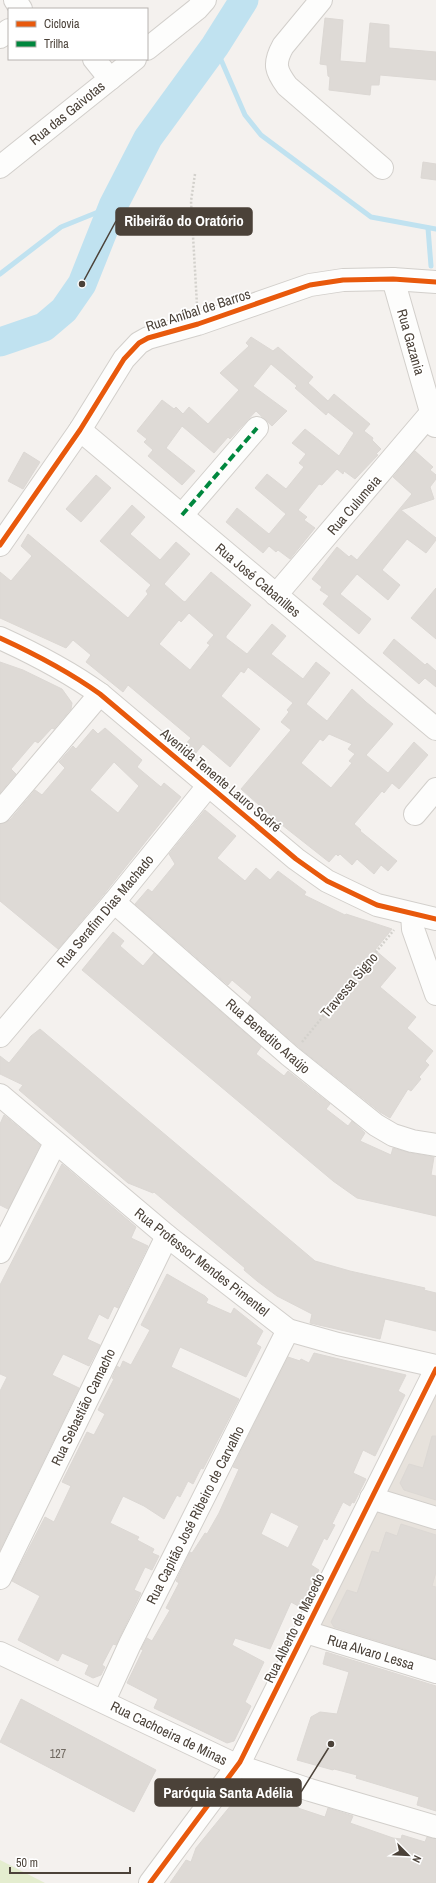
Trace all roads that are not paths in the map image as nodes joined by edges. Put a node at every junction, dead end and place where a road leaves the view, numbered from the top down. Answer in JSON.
{"nodes":[{"id":1,"x":205,"y":0,"type":"edge"},
{"id":2,"x":321,"y":0,"type":"edge"},
{"id":3,"x":8,"y":31,"type":"edge"},
{"id":4,"x":0,"y":37,"type":"edge"},
{"id":5,"x":148,"y":48,"type":"edge"},
{"id":6,"x":95,"y":60,"type":"edge"},
{"id":7,"x":134,"y":60,"type":"edge"},
{"id":8,"x":110,"y":79,"type":"junction"},
{"id":9,"x":0,"y":167,"type":"edge"},
{"id":10,"x":382,"y":168,"type":"dead end"},
{"id":11,"x":393,"y":279,"type":"junction"},
{"id":12,"x":436,"y":282,"type":"edge"},
{"id":13,"x":434,"y":421,"type":"edge"},
{"id":14,"x":257,"y":428,"type":"dead end"},
{"id":15,"x":80,"y":430,"type":"junction"},
{"id":16,"x":182,"y":515,"type":"junction"},
{"id":17,"x":0,"y":545,"type":"edge"},
{"id":18,"x":276,"y":595,"type":"junction"},
{"id":19,"x":0,"y":638,"type":"edge"},
{"id":20,"x":100,"y":694,"type":"junction"},
{"id":21,"x":436,"y":729,"type":"edge"},
{"id":22,"x":208,"y":786,"type":"junction"},
{"id":23,"x":436,"y":789,"type":"edge"},
{"id":24,"x":0,"y":812,"type":"edge"},
{"id":25,"x":415,"y":814,"type":"dead end"},
{"id":26,"x":114,"y":902,"type":"junction"},
{"id":27,"x":410,"y":913,"type":"junction"},
{"id":28,"x":436,"y":919,"type":"edge"},
{"id":29,"x":436,"y":994,"type":"edge"},
{"id":30,"x":0,"y":1036,"type":"edge"},
{"id":31,"x":0,"y":1095,"type":"edge"},
{"id":32,"x":55,"y":1143,"type":"junction"},
{"id":33,"x":436,"y":1145,"type":"edge"},
{"id":34,"x":167,"y":1236,"type":"junction"},
{"id":35,"x":0,"y":1252,"type":"edge"},
{"id":36,"x":288,"y":1330,"type":"junction"},
{"id":37,"x":436,"y":1366,"type":"edge"},
{"id":38,"x":436,"y":1369,"type":"edge"},
{"id":39,"x":371,"y":1498,"type":"junction"},
{"id":40,"x":436,"y":1518,"type":"edge"},
{"id":41,"x":0,"y":1578,"type":"edge"},
{"id":42,"x":306,"y":1632,"type":"junction"},
{"id":43,"x":0,"y":1653,"type":"edge"},
{"id":44,"x":436,"y":1672,"type":"edge"},
{"id":45,"x":104,"y":1702,"type":"junction"},
{"id":46,"x":238,"y":1766,"type":"junction"},
{"id":47,"x":436,"y":1826,"type":"edge"},
{"id":48,"x":150,"y":1883,"type":"edge"}],
"edges":[{"from":1,"to":5,"type":"street"},
{"from":2,"to":10,"type":"street"},
{"from":3,"to":4,"type":"street"},
{"from":6,"to":8,"type":"street"},
{"from":7,"to":8,"type":"street","name":"Rua das Gaivotas"},
{"from":8,"to":9,"type":"street","name":"Rua das Gaivotas"},
{"from":11,"to":12,"type":"street","name":"Rua Aníbal de Barros"},
{"from":11,"to":13,"type":"street","name":"Rua Gazania"},
{"from":11,"to":15,"type":"street","name":"Rua Aníbal de Barros"},
{"from":13,"to":18,"type":"street","name":"Rua Culumeia"},
{"from":14,"to":16,"type":"street"},
{"from":15,"to":16,"type":"street","name":"Rua José Cabanilles"},
{"from":15,"to":17,"type":"street","name":"Rua Aníbal de Barros"},
{"from":16,"to":18,"type":"street","name":"Rua José Cabanilles"},
{"from":18,"to":21,"type":"street","name":"Rua José Cabanilles"},
{"from":19,"to":20,"type":"street","name":"Avenida Tenente Lauro Sodré"},
{"from":20,"to":22,"type":"street","name":"Avenida Tenente Lauro Sodré"},
{"from":20,"to":24,"type":"street"},
{"from":22,"to":26,"type":"street","name":"Rua Serafim Dias Machado"},
{"from":22,"to":27,"type":"street","name":"Avenida Tenente Lauro Sodré"},
{"from":23,"to":25,"type":"street"},
{"from":26,"to":30,"type":"street","name":"Rua Serafim Dias Machado"},
{"from":26,"to":33,"type":"street","name":"Rua Benedito Araújo"},
{"from":27,"to":28,"type":"street","name":"Avenida Tenente Lauro Sodré"},
{"from":27,"to":29,"type":"street"},
{"from":31,"to":32,"type":"street","name":"Rua Professor Mendes Pimentel"},
{"from":32,"to":34,"type":"street","name":"Rua Professor Mendes Pimentel"},
{"from":32,"to":35,"type":"street"},
{"from":34,"to":36,"type":"street","name":"Rua Professor Mendes Pimentel"},
{"from":34,"to":41,"type":"street","name":"Rua Sebastião Camacho"},
{"from":36,"to":37,"type":"street","name":"Rua Professor Mendes Pimentel"},
{"from":36,"to":45,"type":"street","name":"Rua Capitão José Ribeiro de Carvalho"},
{"from":38,"to":39,"type":"street","name":"Rua Alberto de Macedo"},
{"from":39,"to":40,"type":"street"},
{"from":39,"to":42,"type":"street","name":"Rua Alberto de Macedo"},
{"from":42,"to":44,"type":"street","name":"Rua Alvaro Lessa"},
{"from":42,"to":46,"type":"street","name":"Rua Alberto de Macedo"},
{"from":43,"to":45,"type":"street","name":"Rua Cachoeira de Minas"},
{"from":45,"to":46,"type":"street","name":"Rua Cachoeira de Minas"},
{"from":46,"to":47,"type":"street","name":"Rua Cachoeira de Minas"},
{"from":46,"to":48,"type":"street","name":"Rua Alberto de Macedo"}]}
